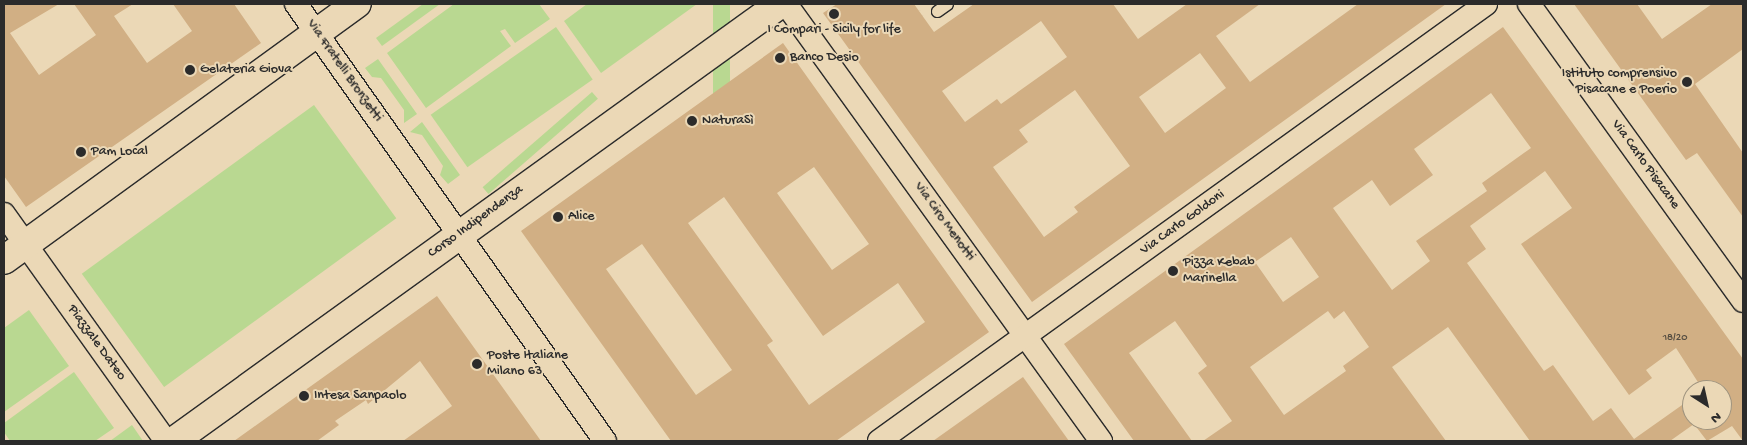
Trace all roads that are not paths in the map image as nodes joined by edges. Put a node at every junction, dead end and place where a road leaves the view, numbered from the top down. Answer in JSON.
{"nodes":[{"id":1,"x":296,"y":4,"type":"edge"},
{"id":2,"x":357,"y":4,"type":"edge"},
{"id":3,"x":780,"y":4,"type":"edge"},
{"id":4,"x":786,"y":4,"type":"edge"},
{"id":5,"x":1486,"y":4,"type":"edge"},
{"id":6,"x":1529,"y":4,"type":"edge"},
{"id":7,"x":317,"y":33,"type":"junction"},
{"id":8,"x":4,"y":214,"type":"edge"},
{"id":9,"x":458,"y":234,"type":"junction"},
{"id":10,"x":15,"y":253,"type":"edge"},
{"id":11,"x":1743,"y":301,"type":"edge"},
{"id":12,"x":1026,"y":336,"type":"junction"},
{"id":13,"x":166,"y":441,"type":"edge"},
{"id":14,"x":174,"y":441,"type":"edge"},
{"id":15,"x":605,"y":441,"type":"edge"},
{"id":16,"x":879,"y":441,"type":"edge"},
{"id":17,"x":1101,"y":441,"type":"edge"}],
"edges":[{"from":1,"to":7,"type":"street","name":"Via Fratelli Bronzetti"},
{"from":2,"to":7,"type":"street"},
{"from":3,"to":9,"type":"street","name":"Corso Indipendenza"},
{"from":4,"to":12,"type":"street","name":"Via Ciro Menotti"},
{"from":5,"to":12,"type":"street","name":"Via Carlo Goldoni"},
{"from":6,"to":11,"type":"street","name":"Via Carlo Pisacane"},
{"from":7,"to":9,"type":"street","name":"Via Fratelli Bronzetti"},
{"from":7,"to":10,"type":"street"},
{"from":8,"to":10,"type":"street","name":"Piazzale Dateo"},
{"from":9,"to":14,"type":"street","name":"Corso Indipendenza"},
{"from":9,"to":15,"type":"street","name":"Via Fratelli Bronzetti"},
{"from":10,"to":13,"type":"street","name":"Piazzale Dateo"},
{"from":12,"to":16,"type":"street","name":"Via Carlo Goldoni"},
{"from":12,"to":17,"type":"street","name":"Via Ciro Menotti"}]}
